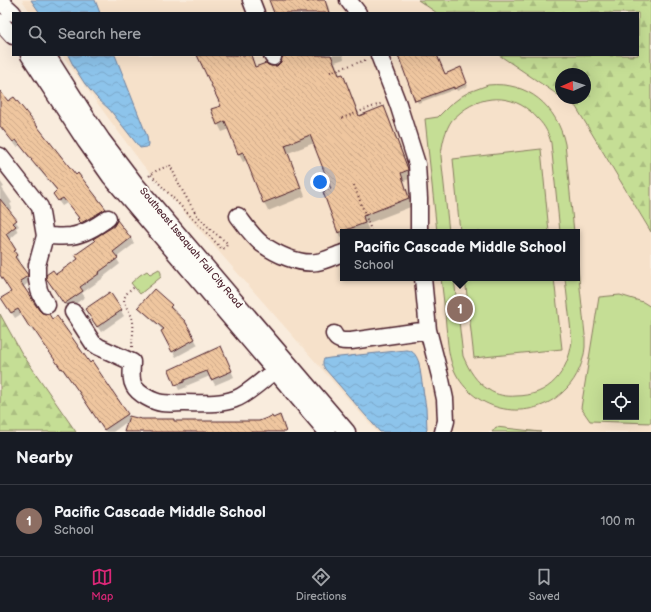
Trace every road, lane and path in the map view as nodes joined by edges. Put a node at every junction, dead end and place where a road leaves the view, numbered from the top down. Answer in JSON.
{"nodes":[{"id":1,"x":9,"y":0,"type":"edge"},
{"id":2,"x":251,"y":0,"type":"edge"},
{"id":3,"x":348,"y":0,"type":"edge"},
{"id":4,"x":0,"y":1,"type":"edge"},
{"id":5,"x":13,"y":12,"type":"edge"},
{"id":6,"x":14,"y":12,"type":"edge"},
{"id":7,"x":256,"y":12,"type":"edge"},
{"id":8,"x":357,"y":12,"type":"edge"},
{"id":9,"x":0,"y":22,"type":"edge"},
{"id":10,"x":12,"y":35,"type":"edge"},
{"id":11,"x":30,"y":56,"type":"edge"},
{"id":12,"x":48,"y":56,"type":"edge"},
{"id":13,"x":373,"y":57,"type":"edge"},
{"id":14,"x":330,"y":72,"type":"dead end"},
{"id":15,"x":383,"y":103,"type":"dead end"},
{"id":16,"x":342,"y":118,"type":"dead end"},
{"id":17,"x":0,"y":156,"type":"edge"},
{"id":18,"x":150,"y":176,"type":"joint"},
{"id":19,"x":354,"y":185,"type":"dead end"},
{"id":20,"x":238,"y":216,"type":"dead end"},
{"id":21,"x":108,"y":218,"type":"dead end"},
{"id":22,"x":371,"y":229,"type":"edge"},
{"id":23,"x":414,"y":229,"type":"edge"},
{"id":24,"x":45,"y":236,"type":"junction"},
{"id":25,"x":340,"y":254,"type":"edge"},
{"id":26,"x":423,"y":281,"type":"edge"},
{"id":27,"x":136,"y":287,"type":"dead end"},
{"id":28,"x":47,"y":305,"type":"dead end"},
{"id":29,"x":73,"y":312,"type":"dead end"},
{"id":30,"x":428,"y":330,"type":"junction"},
{"id":31,"x":334,"y":334,"type":"dead end"},
{"id":32,"x":132,"y":362,"type":"junction"},
{"id":33,"x":275,"y":370,"type":"junction"},
{"id":34,"x":327,"y":432,"type":"edge"},
{"id":35,"x":346,"y":432,"type":"edge"},
{"id":36,"x":443,"y":432,"type":"edge"}],
"edges":[{"from":1,"to":6,"type":"street"},
{"from":2,"to":7,"type":"street"},
{"from":3,"to":8,"type":"street"},
{"from":4,"to":5,"type":"street"},
{"from":9,"to":10,"type":"street"},
{"from":11,"to":33,"type":"street","name":"Southeast Issaquah Fall City Road"},
{"from":12,"to":35,"type":"street","name":"Southeast Issaquah Fall City Road"},
{"from":13,"to":14,"type":"path"},
{"from":13,"to":23,"type":"street"},
{"from":15,"to":16,"type":"path"},
{"from":17,"to":24,"type":"street"},
{"from":18,"to":18,"type":"path"},
{"from":19,"to":22,"type":"path"},
{"from":20,"to":25,"type":"street"},
{"from":21,"to":24,"type":"street"},
{"from":24,"to":28,"type":"street"},
{"from":26,"to":30,"type":"street"},
{"from":27,"to":32,"type":"path"},
{"from":29,"to":32,"type":"street"},
{"from":30,"to":31,"type":"street"},
{"from":30,"to":36,"type":"street"},
{"from":32,"to":33,"type":"street"},
{"from":33,"to":34,"type":"street","name":"Southeast Issaquah Fall City Road"}]}
